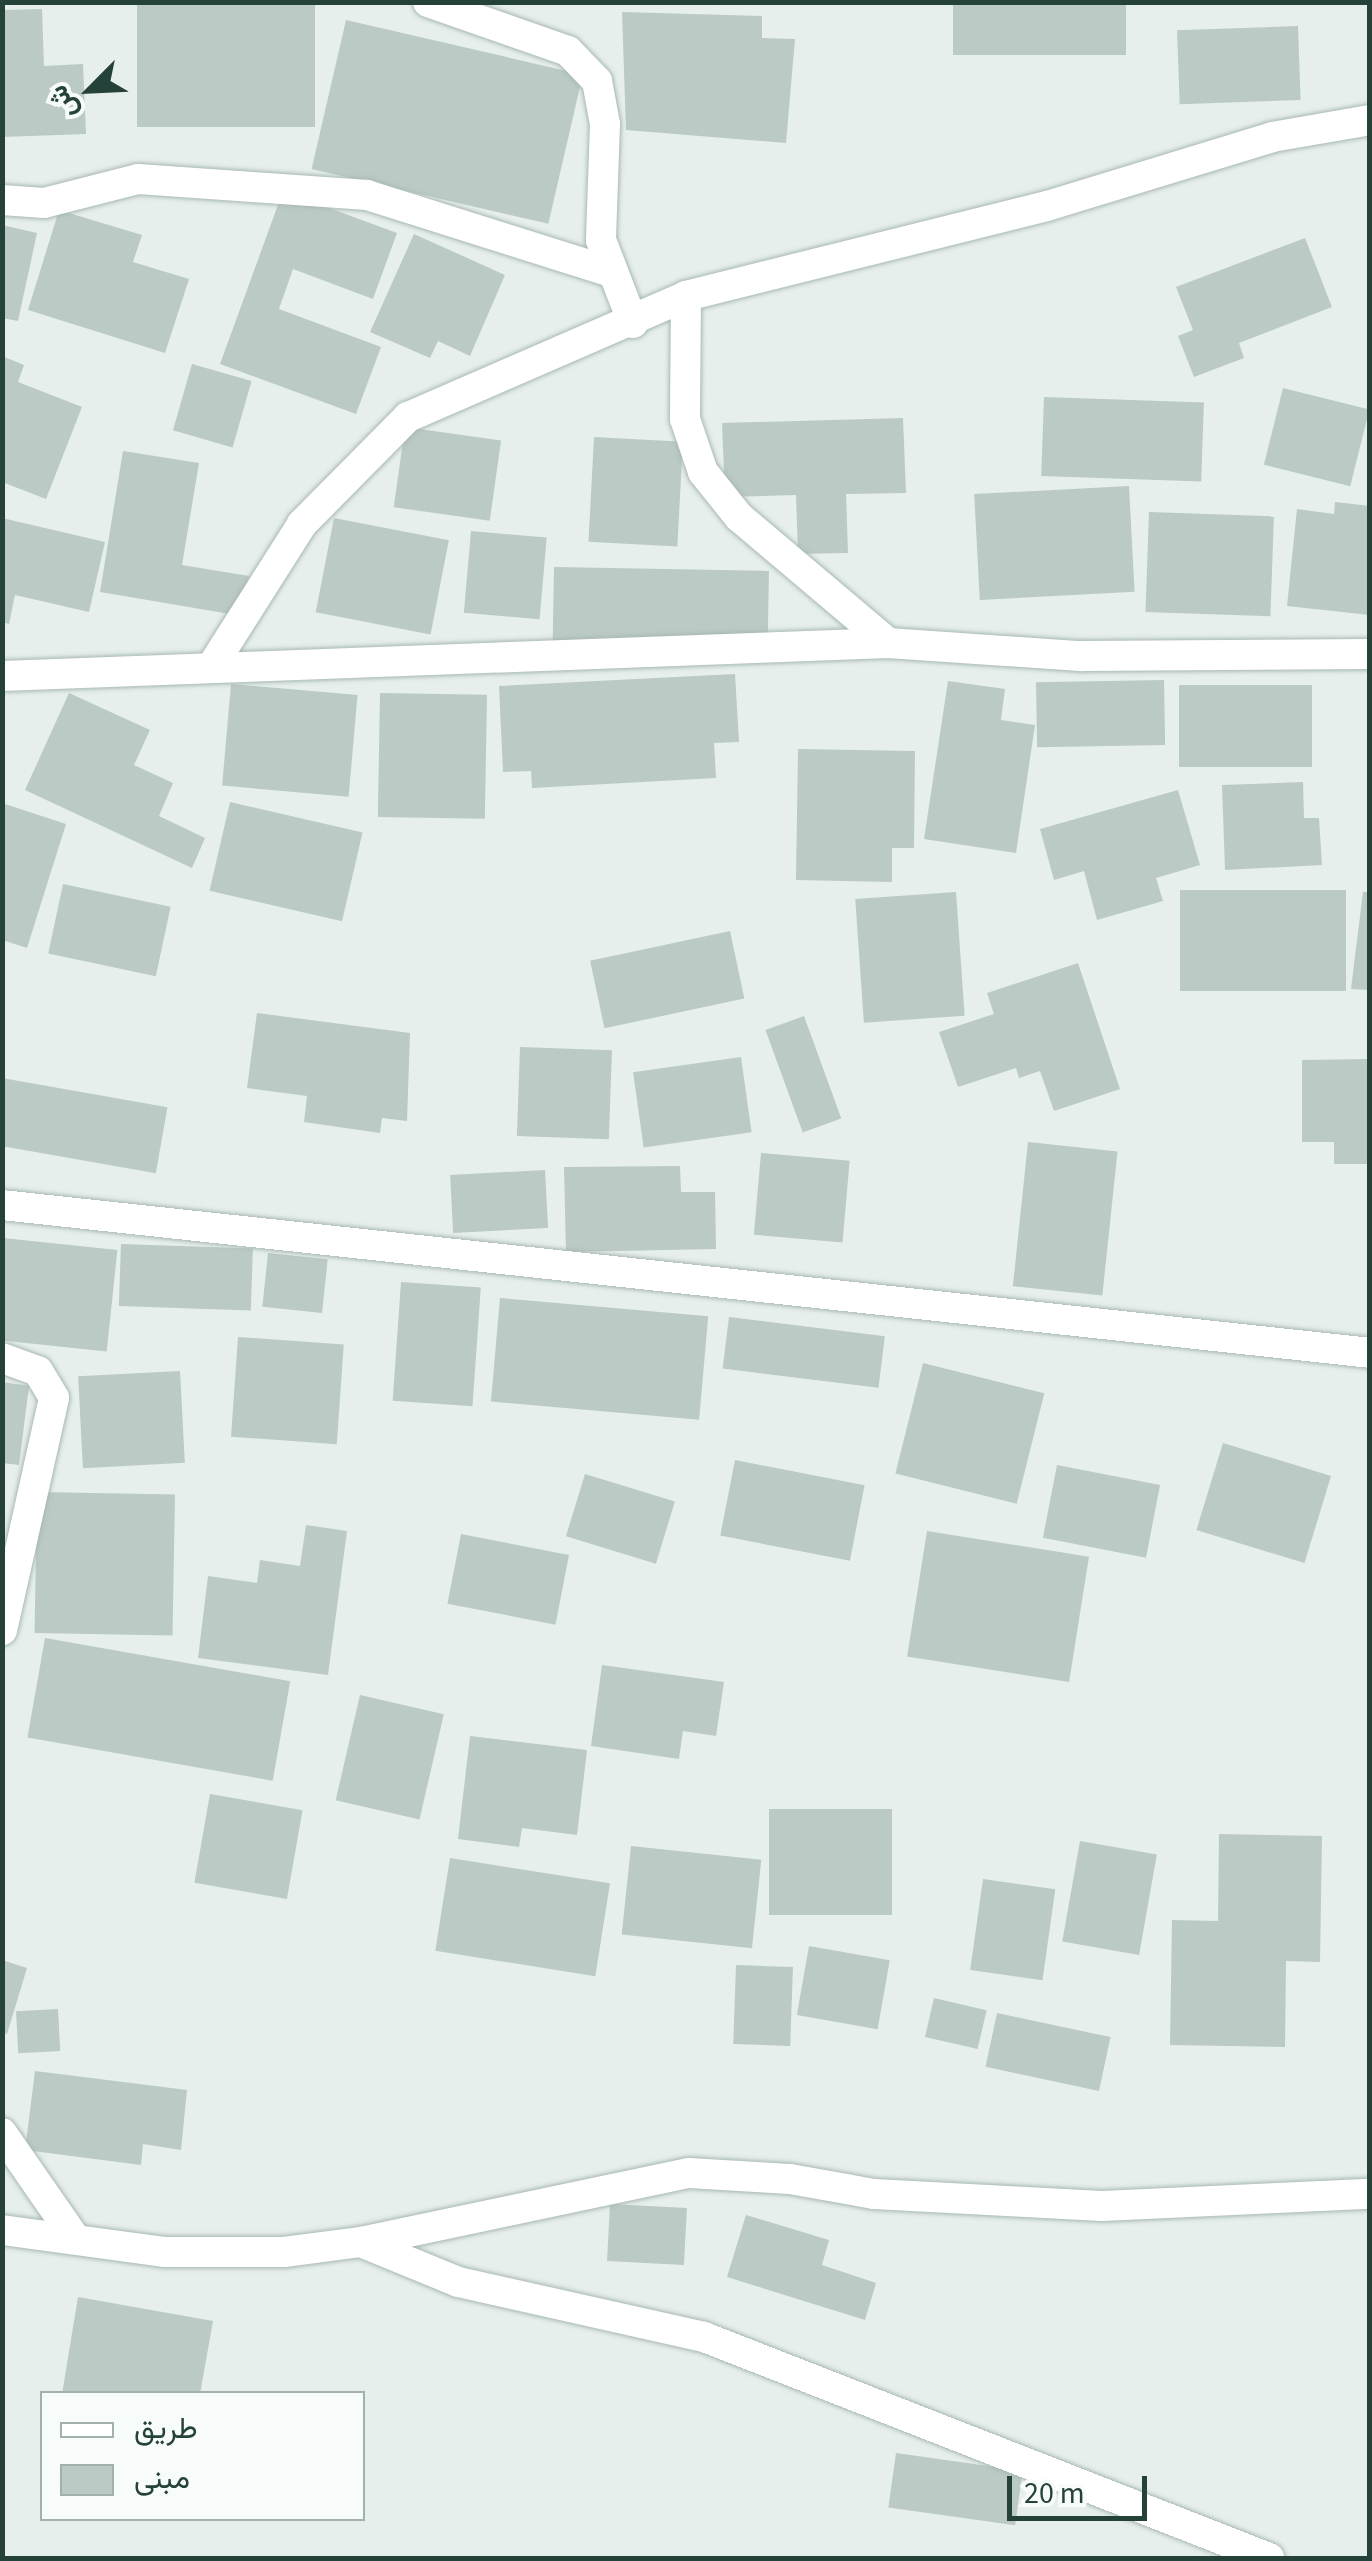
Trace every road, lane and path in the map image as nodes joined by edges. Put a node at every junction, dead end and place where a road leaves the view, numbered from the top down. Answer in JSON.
{"nodes":[{"id":1,"x":428,"y":2,"type":"edge"},
{"id":2,"x":1370,"y":120,"type":"edge"},
{"id":3,"x":2,"y":200,"type":"edge"},
{"id":4,"x":608,"y":271,"type":"junction"},
{"id":5,"x":686,"y":296,"type":"junction"},
{"id":6,"x":633,"y":323,"type":"junction"},
{"id":7,"x":888,"y":643,"type":"junction"},
{"id":8,"x":1370,"y":654,"type":"edge"},
{"id":9,"x":212,"y":666,"type":"junction"},
{"id":10,"x":2,"y":676,"type":"edge"},
{"id":11,"x":2,"y":1205,"type":"edge"},
{"id":12,"x":1370,"y":1353,"type":"edge"},
{"id":13,"x":2,"y":1358,"type":"edge"},
{"id":14,"x":2,"y":1630,"type":"edge"},
{"id":15,"x":2,"y":2133,"type":"edge"},
{"id":16,"x":1370,"y":2194,"type":"edge"},
{"id":17,"x":2,"y":2230,"type":"edge"},
{"id":18,"x":74,"y":2237,"type":"junction"},
{"id":19,"x":362,"y":2242,"type":"junction"},
{"id":20,"x":1269,"y":2558,"type":"edge"}],
"edges":[{"from":1,"to":4,"type":"street"},
{"from":2,"to":5,"type":"street"},
{"from":3,"to":4,"type":"street"},
{"from":4,"to":6,"type":"street"},
{"from":5,"to":6,"type":"street"},
{"from":5,"to":7,"type":"street"},
{"from":6,"to":9,"type":"street"},
{"from":7,"to":8,"type":"street"},
{"from":7,"to":9,"type":"street"},
{"from":9,"to":10,"type":"street"},
{"from":11,"to":12,"type":"street"},
{"from":13,"to":14,"type":"street"},
{"from":15,"to":18,"type":"street"},
{"from":16,"to":19,"type":"street"},
{"from":17,"to":18,"type":"street"},
{"from":18,"to":19,"type":"street"},
{"from":19,"to":20,"type":"street"}]}
